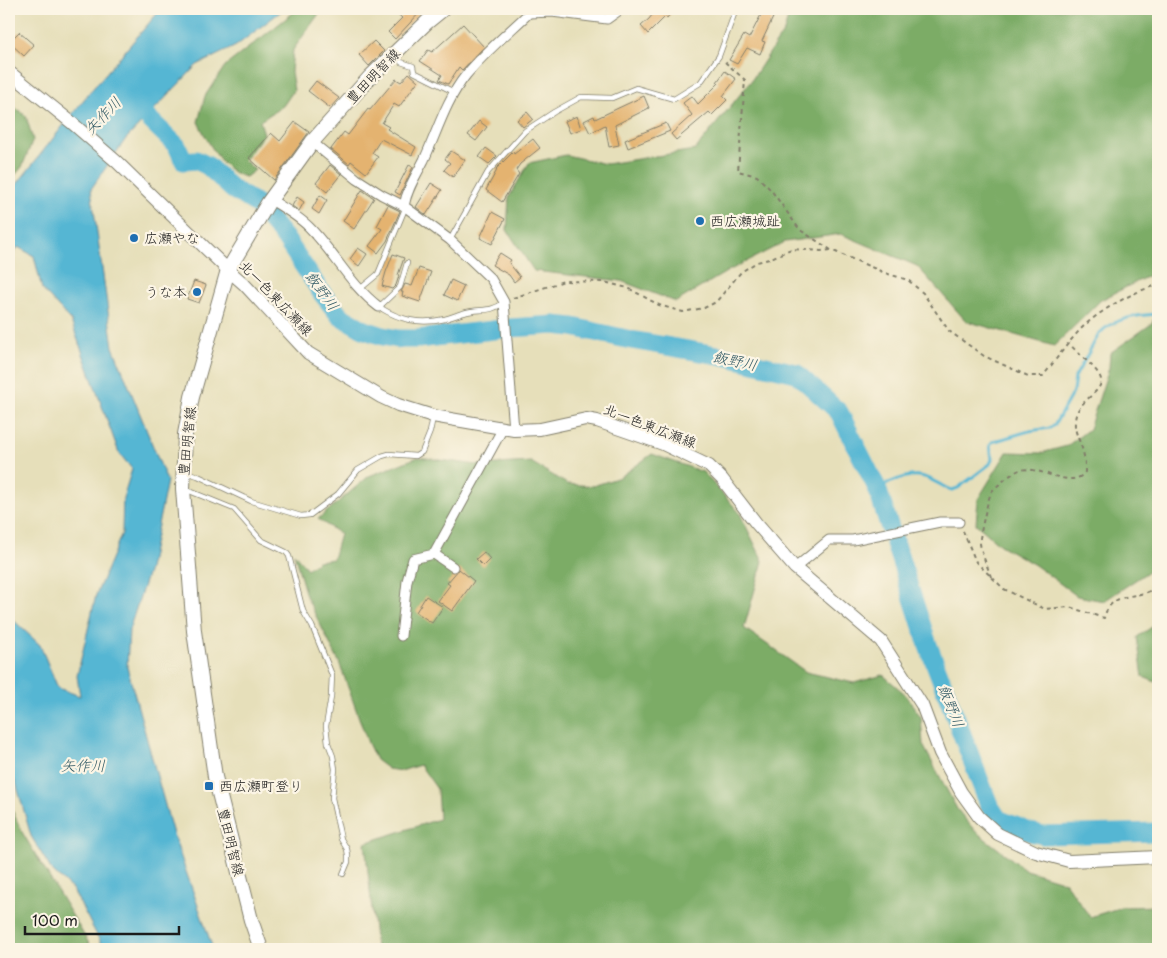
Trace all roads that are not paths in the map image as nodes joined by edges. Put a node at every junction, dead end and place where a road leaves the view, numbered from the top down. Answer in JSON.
{"nodes":[{"id":1,"x":443,"y":9,"type":"edge"},
{"id":2,"x":621,"y":9,"type":"edge"},
{"id":3,"x":736,"y":9,"type":"edge"},
{"id":4,"x":394,"y":54,"type":"junction"},
{"id":5,"x":9,"y":72,"type":"edge"},
{"id":6,"x":455,"y":93,"type":"junction"},
{"id":7,"x":312,"y":142,"type":"junction"},
{"id":8,"x":270,"y":202,"type":"junction"},
{"id":9,"x":404,"y":206,"type":"junction"},
{"id":10,"x":450,"y":240,"type":"junction"},
{"id":11,"x":407,"y":263,"type":"dead end"},
{"id":12,"x":228,"y":270,"type":"junction"},
{"id":13,"x":360,"y":290,"type":"junction"},
{"id":14,"x":504,"y":302,"type":"junction"},
{"id":15,"x":379,"y":307,"type":"junction"},
{"id":16,"x":433,"y":416,"type":"junction"},
{"id":17,"x":509,"y":429,"type":"junction"},
{"id":18,"x":184,"y":472,"type":"junction"},
{"id":19,"x":183,"y":489,"type":"junction"},
{"id":20,"x":959,"y":522,"type":"road end"},
{"id":21,"x":434,"y":554,"type":"junction"},
{"id":22,"x":453,"y":567,"type":"dead end"},
{"id":23,"x":795,"y":568,"type":"junction"},
{"id":24,"x":400,"y":636,"type":"dead end"},
{"id":25,"x":1158,"y":857,"type":"edge"},
{"id":26,"x":343,"y":874,"type":"dead end"},
{"id":27,"x":261,"y":949,"type":"edge"}],
"edges":[{"from":1,"to":4,"type":"main road","name":"豊田明智線"},
{"from":2,"to":6,"type":"street"},
{"from":3,"to":10,"type":"lane"},
{"from":4,"to":6,"type":"lane"},
{"from":4,"to":7,"type":"main road","name":"豊田明智線"},
{"from":5,"to":12,"type":"main road","name":"北一色東広瀬線"},
{"from":6,"to":9,"type":"street"},
{"from":7,"to":8,"type":"main road","name":"豊田明智線"},
{"from":7,"to":9,"type":"street"},
{"from":8,"to":12,"type":"main road","name":"豊田明智線"},
{"from":8,"to":13,"type":"street"},
{"from":9,"to":10,"type":"street"},
{"from":9,"to":13,"type":"lane"},
{"from":10,"to":14,"type":"street"},
{"from":11,"to":15,"type":"lane"},
{"from":12,"to":16,"type":"main road","name":"北一色東広瀬線"},
{"from":12,"to":18,"type":"main road","name":"豊田明智線"},
{"from":13,"to":15,"type":"street"},
{"from":14,"to":15,"type":"lane"},
{"from":14,"to":17,"type":"street"},
{"from":16,"to":17,"type":"main road","name":"北一色東広瀬線"},
{"from":16,"to":18,"type":"lane"},
{"from":17,"to":21,"type":"street"},
{"from":17,"to":23,"type":"main road","name":"北一色東広瀬線"},
{"from":18,"to":19,"type":"main road","name":"豊田明智線"},
{"from":19,"to":26,"type":"lane"},
{"from":19,"to":27,"type":"main road","name":"豊田明智線"},
{"from":20,"to":23,"type":"street"},
{"from":21,"to":22,"type":"street"},
{"from":21,"to":24,"type":"street"},
{"from":23,"to":25,"type":"main road","name":"北一色東広瀬線"}]}
